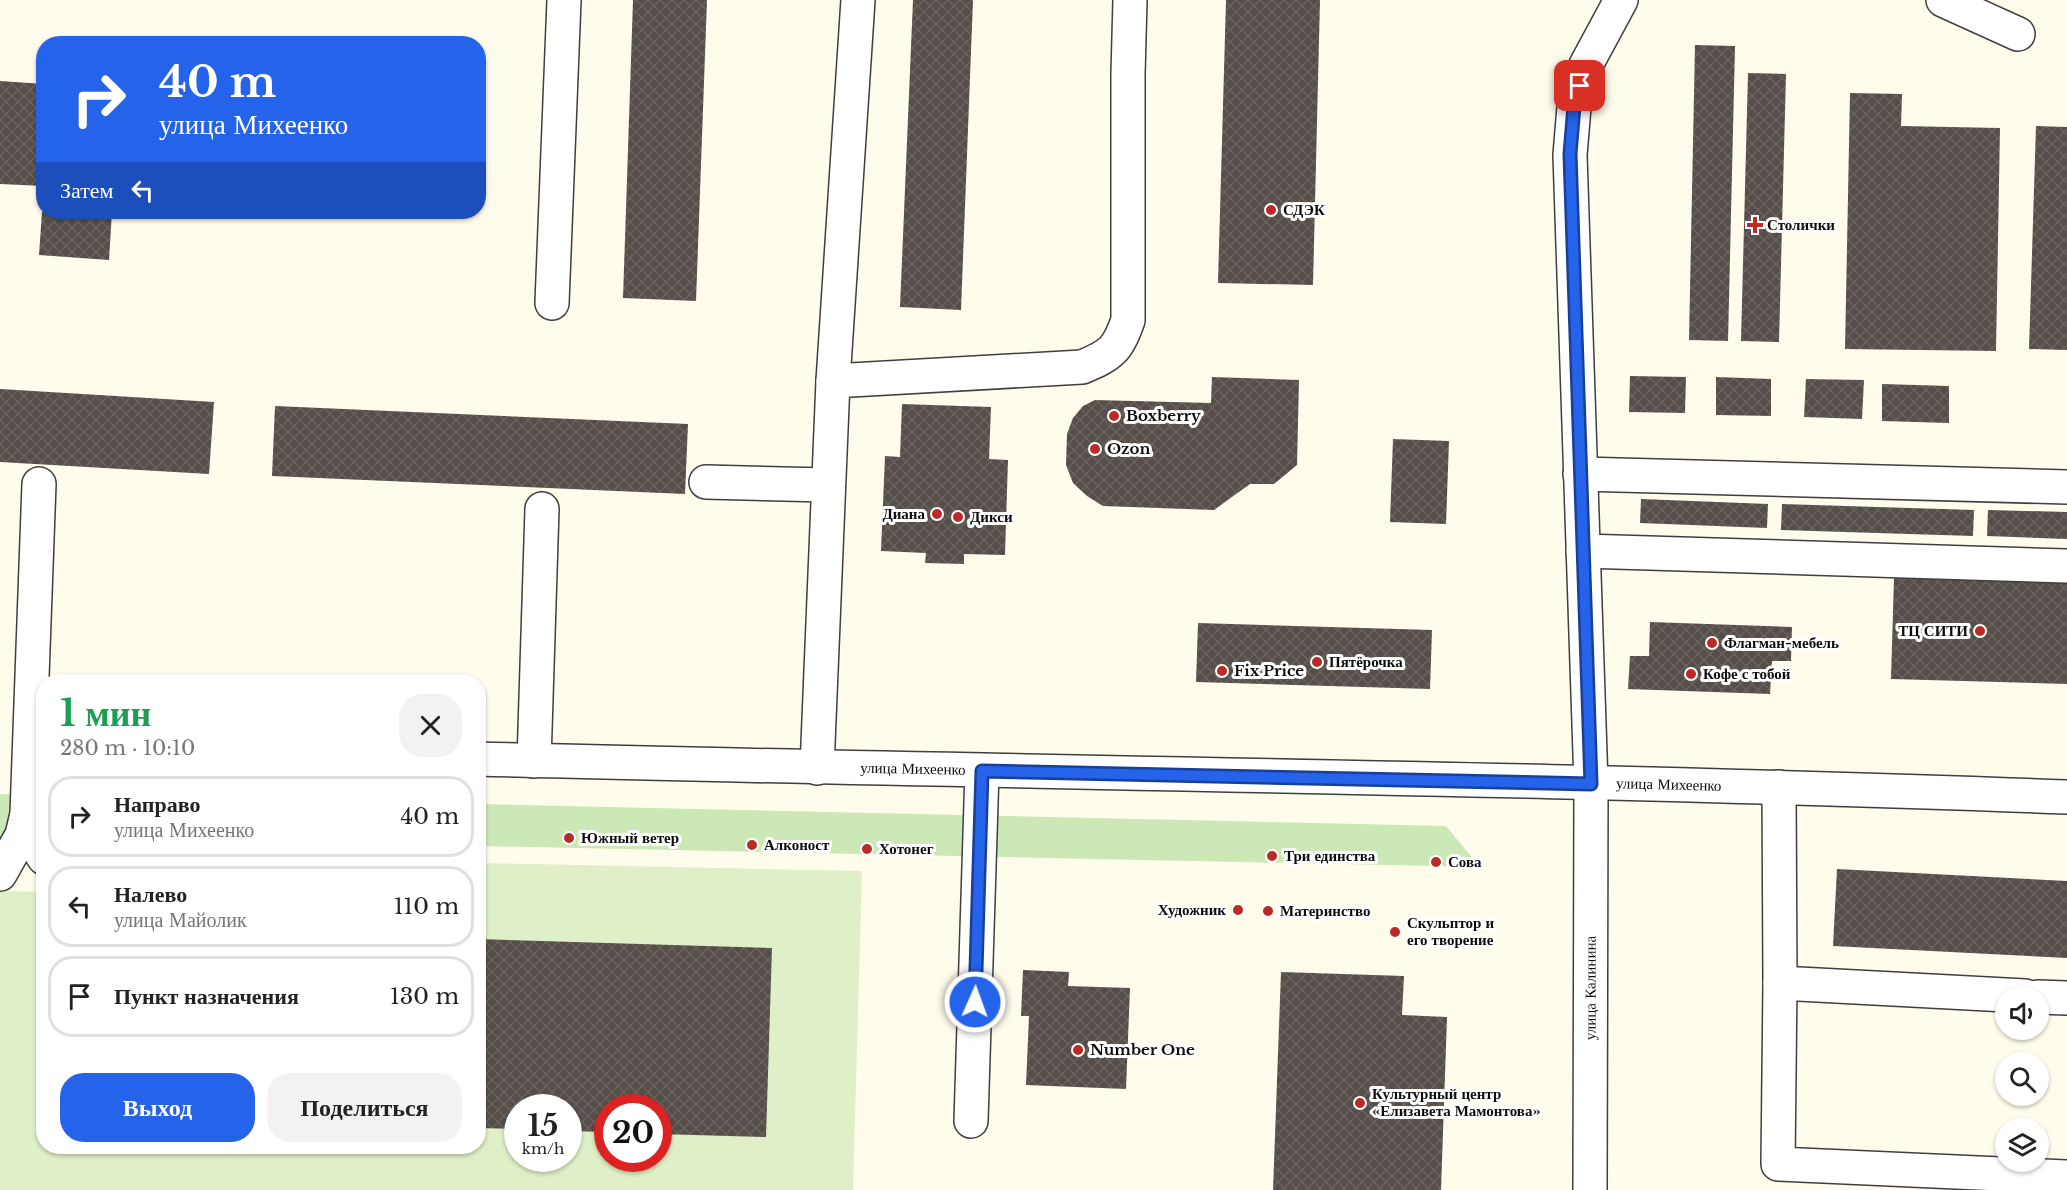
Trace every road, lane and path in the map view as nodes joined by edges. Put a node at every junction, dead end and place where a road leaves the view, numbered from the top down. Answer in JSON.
{"nodes":[{"id":1,"x":564,"y":0,"type":"edge"},
{"id":2,"x":858,"y":0,"type":"edge"},
{"id":3,"x":1130,"y":0,"type":"edge"},
{"id":4,"x":1621,"y":0,"type":"edge"},
{"id":5,"x":1943,"y":0,"type":"edge"},
{"id":6,"x":2018,"y":34,"type":"dead end"},
{"id":7,"x":552,"y":303,"type":"dead end"},
{"id":8,"x":833,"y":381,"type":"junction"},
{"id":9,"x":1580,"y":474,"type":"junction"},
{"id":10,"x":706,"y":482,"type":"dead end"},
{"id":11,"x":39,"y":484,"type":"dead end"},
{"id":12,"x":827,"y":485,"type":"junction"},
{"id":13,"x":2067,"y":487,"type":"edge"},
{"id":14,"x":542,"y":509,"type":"dead end"},
{"id":15,"x":1583,"y":550,"type":"junction"},
{"id":16,"x":2067,"y":566,"type":"edge"},
{"id":17,"x":24,"y":748,"type":"edge"},
{"id":18,"x":486,"y":759,"type":"edge"},
{"id":19,"x":534,"y":761,"type":"junction"},
{"id":20,"x":817,"y":768,"type":"junction"},
{"id":21,"x":982,"y":771,"type":"junction"},
{"id":22,"x":1591,"y":784,"type":"junction"},
{"id":23,"x":1779,"y":787,"type":"junction"},
{"id":24,"x":2067,"y":796,"type":"edge"},
{"id":25,"x":14,"y":815,"type":"edge"},
{"id":26,"x":36,"y":845,"type":"edge"},
{"id":27,"x":0,"y":874,"type":"edge"},
{"id":28,"x":1780,"y":983,"type":"junction"},
{"id":29,"x":1995,"y":994,"type":"edge"},
{"id":30,"x":2049,"y":997,"type":"edge"},
{"id":31,"x":2067,"y":998,"type":"edge"},
{"id":32,"x":971,"y":1120,"type":"dead end"},
{"id":33,"x":2067,"y":1177,"type":"edge"},
{"id":34,"x":1590,"y":1190,"type":"edge"}],
"edges":[{"from":1,"to":7,"type":"street"},
{"from":2,"to":8,"type":"street"},
{"from":3,"to":8,"type":"street"},
{"from":4,"to":9,"type":"street","name":"улица Калинина"},
{"from":5,"to":6,"type":"street"},
{"from":8,"to":12,"type":"street"},
{"from":9,"to":13,"type":"street"},
{"from":9,"to":15,"type":"street","name":"улица Калинина"},
{"from":10,"to":12,"type":"street"},
{"from":11,"to":17,"type":"street"},
{"from":12,"to":20,"type":"street"},
{"from":14,"to":19,"type":"street"},
{"from":15,"to":16,"type":"street"},
{"from":15,"to":22,"type":"street","name":"улица Калинина"},
{"from":17,"to":25,"type":"street"},
{"from":18,"to":19,"type":"street","name":"улица Михеенко"},
{"from":19,"to":20,"type":"street","name":"улица Михеенко"},
{"from":20,"to":21,"type":"street","name":"улица Михеенко"},
{"from":21,"to":22,"type":"street","name":"улица Михеенко"},
{"from":21,"to":32,"type":"street"},
{"from":22,"to":23,"type":"street","name":"улица Михеенко"},
{"from":22,"to":34,"type":"street","name":"улица Калинина"},
{"from":23,"to":24,"type":"street","name":"улица Михеенко"},
{"from":23,"to":28,"type":"street"},
{"from":25,"to":26,"type":"street"},
{"from":25,"to":27,"type":"street"},
{"from":28,"to":29,"type":"street"},
{"from":28,"to":33,"type":"street"},
{"from":30,"to":31,"type":"street"}]}
